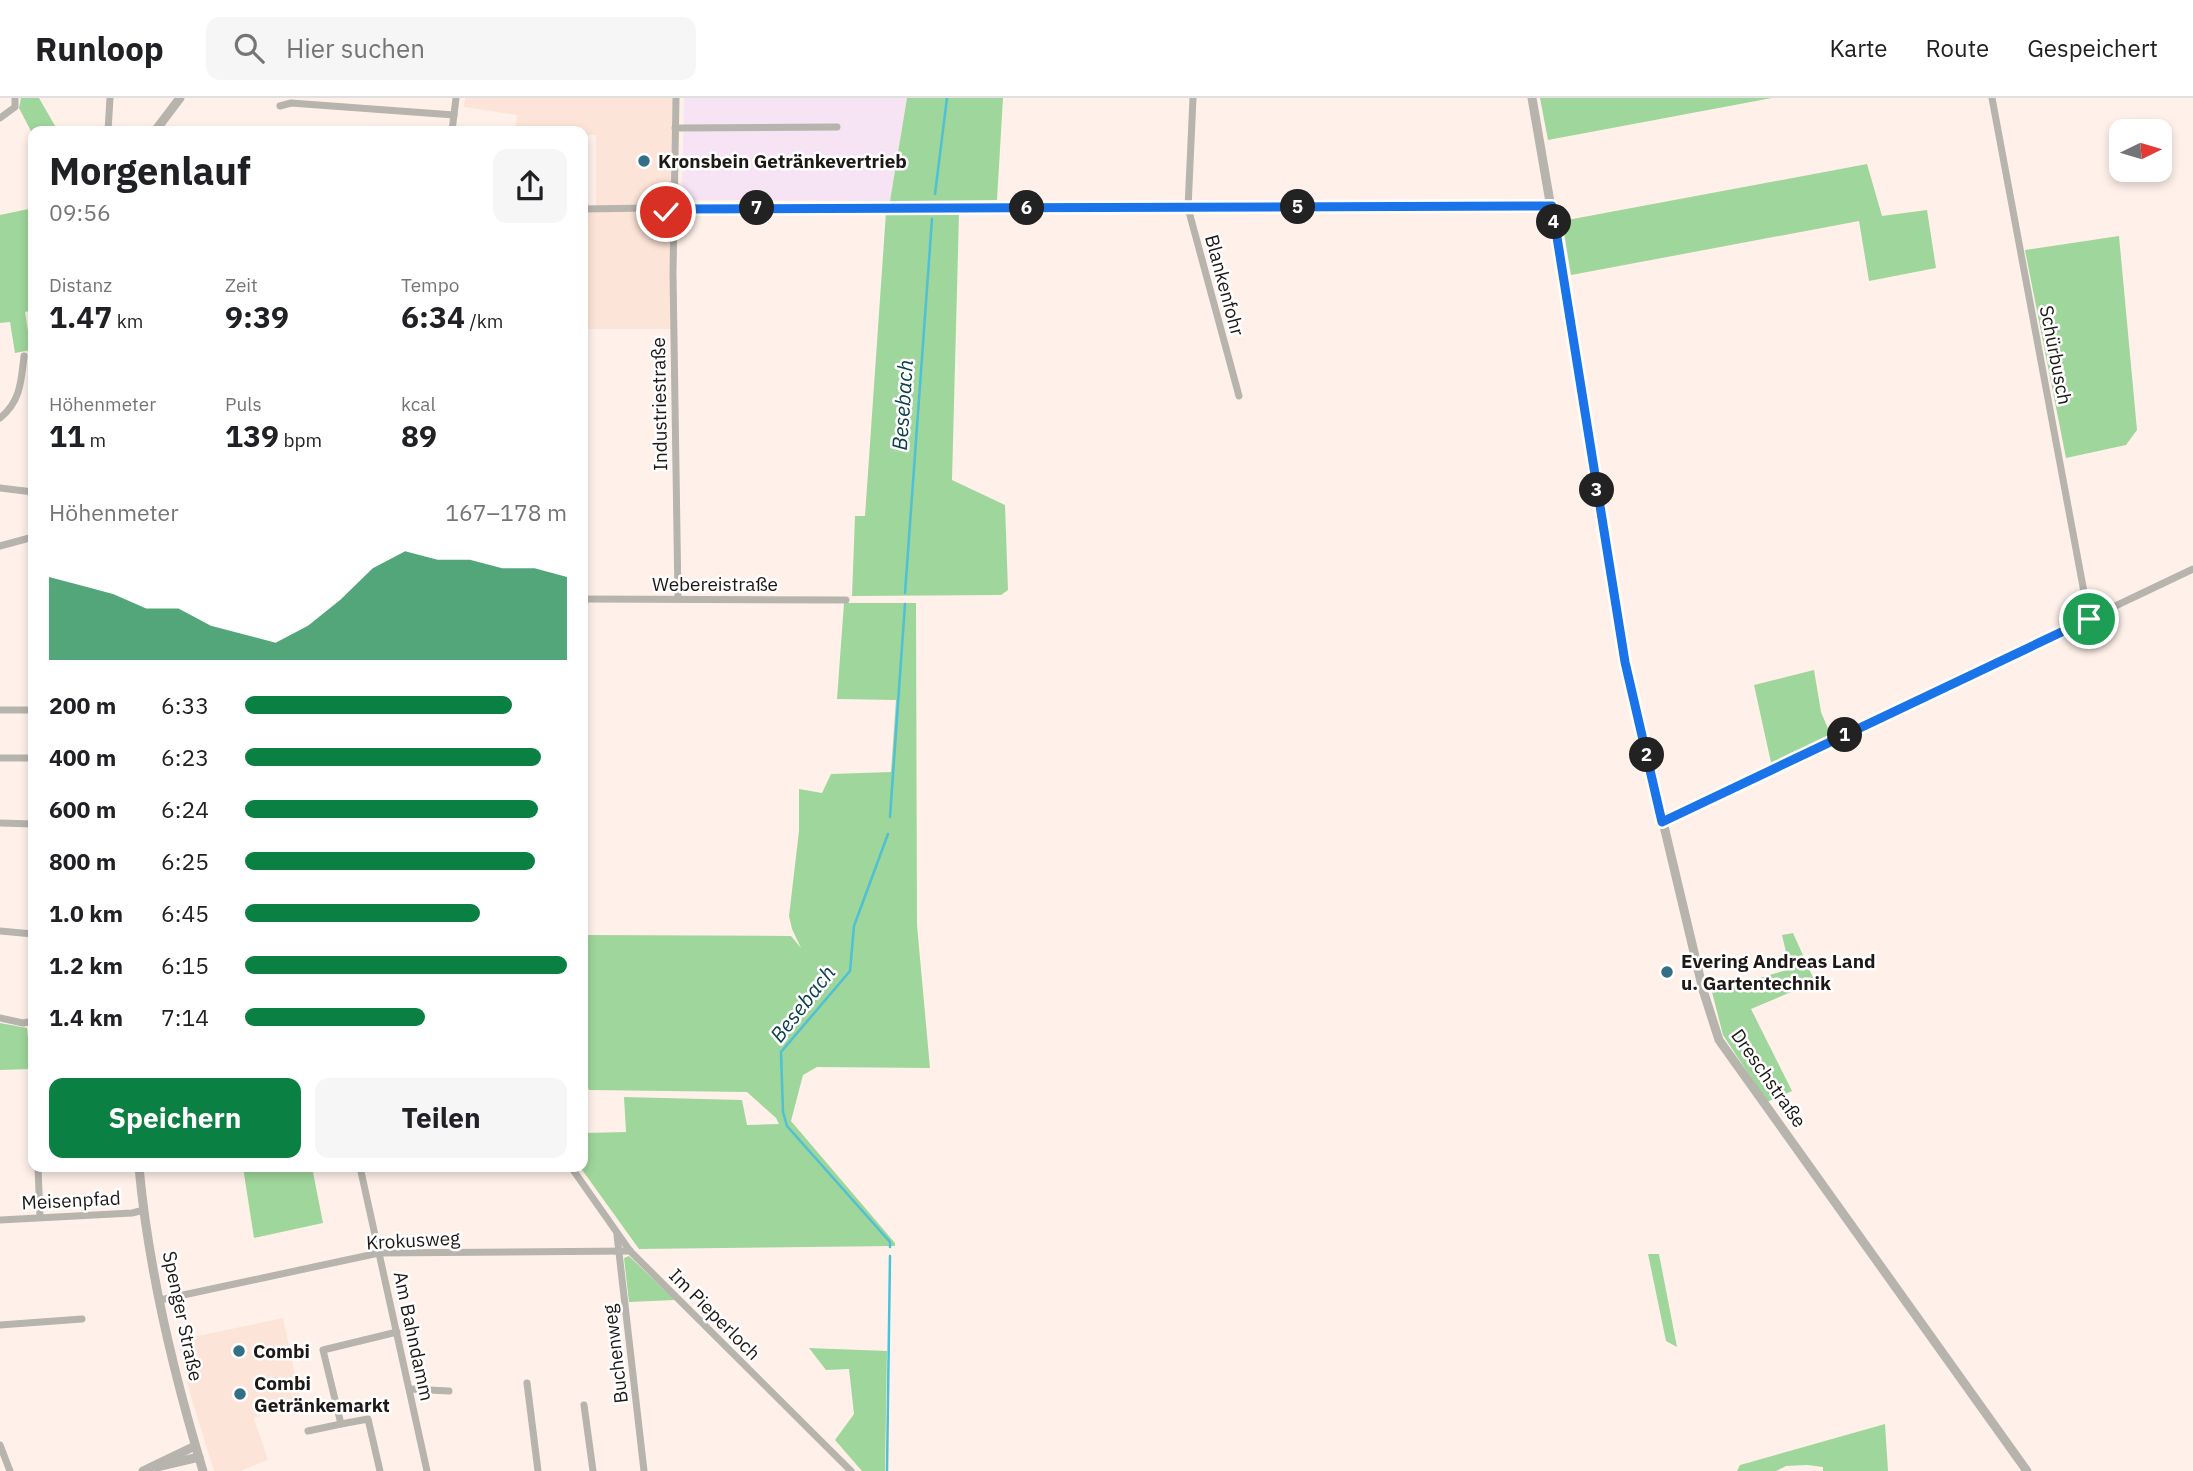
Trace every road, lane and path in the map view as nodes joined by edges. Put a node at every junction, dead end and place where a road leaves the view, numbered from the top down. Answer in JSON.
{"nodes":[{"id":1,"x":110,"y":98,"type":"edge"},
{"id":2,"x":180,"y":98,"type":"edge"},
{"id":3,"x":456,"y":98,"type":"edge"},
{"id":4,"x":676,"y":98,"type":"edge"},
{"id":5,"x":1193,"y":98,"type":"edge"},
{"id":6,"x":1532,"y":98,"type":"edge"},
{"id":7,"x":1992,"y":98,"type":"edge"},
{"id":8,"x":15,"y":102,"type":"edge"},
{"id":9,"x":280,"y":106,"type":"dead end"},
{"id":10,"x":454,"y":115,"type":"junction"},
{"id":11,"x":0,"y":118,"type":"edge"},
{"id":12,"x":108,"y":126,"type":"edge"},
{"id":13,"x":159,"y":126,"type":"edge"},
{"id":14,"x":453,"y":126,"type":"edge"},
{"id":15,"x":836,"y":127,"type":"dead end"},
{"id":16,"x":675,"y":128,"type":"junction"},
{"id":17,"x":674,"y":184,"type":"junction"},
{"id":18,"x":1552,"y":206,"type":"junction"},
{"id":19,"x":650,"y":208,"type":"junction"},
{"id":20,"x":1188,"y":208,"type":"junction"},
{"id":21,"x":588,"y":209,"type":"edge"},
{"id":22,"x":674,"y":209,"type":"junction"},
{"id":23,"x":24,"y":356,"type":"dead end"},
{"id":24,"x":1238,"y":396,"type":"dead end"},
{"id":25,"x":0,"y":418,"type":"edge"},
{"id":26,"x":0,"y":488,"type":"edge"},
{"id":27,"x":28,"y":491,"type":"edge"},
{"id":28,"x":28,"y":538,"type":"edge"},
{"id":29,"x":0,"y":546,"type":"edge"},
{"id":30,"x":2193,"y":569,"type":"edge"},
{"id":31,"x":588,"y":599,"type":"edge"},
{"id":32,"x":678,"y":599,"type":"junction"},
{"id":33,"x":846,"y":600,"type":"dead end"},
{"id":34,"x":2089,"y":619,"type":"junction"},
{"id":35,"x":0,"y":710,"type":"edge"},
{"id":36,"x":28,"y":710,"type":"edge"},
{"id":37,"x":0,"y":758,"type":"edge"},
{"id":38,"x":28,"y":758,"type":"edge"},
{"id":39,"x":1662,"y":822,"type":"junction"},
{"id":40,"x":0,"y":823,"type":"edge"},
{"id":41,"x":28,"y":824,"type":"edge"},
{"id":42,"x":0,"y":931,"type":"edge"},
{"id":43,"x":28,"y":934,"type":"edge"},
{"id":44,"x":0,"y":1018,"type":"edge"},
{"id":45,"x":28,"y":1022,"type":"edge"},
{"id":46,"x":38,"y":1172,"type":"edge"},
{"id":47,"x":140,"y":1172,"type":"edge"},
{"id":48,"x":361,"y":1172,"type":"edge"},
{"id":49,"x":574,"y":1172,"type":"edge"},
{"id":50,"x":144,"y":1210,"type":"junction"},
{"id":51,"x":40,"y":1217,"type":"junction"},
{"id":52,"x":0,"y":1220,"type":"edge"},
{"id":53,"x":616,"y":1233,"type":"junction"},
{"id":54,"x":619,"y":1251,"type":"junction"},
{"id":55,"x":630,"y":1251,"type":"junction"},
{"id":56,"x":379,"y":1253,"type":"junction"},
{"id":57,"x":160,"y":1300,"type":"junction"},
{"id":58,"x":82,"y":1319,"type":"dead end"},
{"id":59,"x":0,"y":1325,"type":"edge"},
{"id":60,"x":397,"y":1332,"type":"junction"},
{"id":61,"x":527,"y":1383,"type":"dead end"},
{"id":62,"x":410,"y":1389,"type":"junction"},
{"id":63,"x":449,"y":1391,"type":"dead end"},
{"id":64,"x":584,"y":1405,"type":"dead end"},
{"id":65,"x":341,"y":1424,"type":"junction"},
{"id":66,"x":308,"y":1431,"type":"dead end"},
{"id":67,"x":0,"y":1446,"type":"edge"},
{"id":68,"x":195,"y":1446,"type":"junction"},
{"id":69,"x":199,"y":1457,"type":"junction"},
{"id":70,"x":146,"y":1470,"type":"edge"},
{"id":71,"x":10,"y":1471,"type":"edge"},
{"id":72,"x":203,"y":1471,"type":"edge"},
{"id":73,"x":380,"y":1471,"type":"edge"},
{"id":74,"x":427,"y":1471,"type":"edge"},
{"id":75,"x":538,"y":1471,"type":"edge"},
{"id":76,"x":593,"y":1471,"type":"edge"},
{"id":77,"x":645,"y":1471,"type":"edge"},
{"id":78,"x":851,"y":1471,"type":"edge"},
{"id":79,"x":2027,"y":1471,"type":"edge"}],
"edges":[{"from":1,"to":12,"type":"street"},
{"from":2,"to":13,"type":"street"},
{"from":3,"to":10,"type":"street"},
{"from":4,"to":16,"type":"street","name":"Industriestraße"},
{"from":5,"to":20,"type":"street","name":"Blankenfohr"},
{"from":6,"to":18,"type":"street","name":"Dreschstraße"},
{"from":7,"to":34,"type":"street","name":"Schürbusch"},
{"from":8,"to":11,"type":"street"},
{"from":9,"to":10,"type":"street"},
{"from":10,"to":14,"type":"street"},
{"from":15,"to":16,"type":"street"},
{"from":16,"to":17,"type":"street","name":"Industriestraße"},
{"from":17,"to":19,"type":"street"},
{"from":17,"to":22,"type":"street","name":"Industriestraße"},
{"from":18,"to":20,"type":"street"},
{"from":18,"to":39,"type":"street","name":"Dreschstraße"},
{"from":19,"to":21,"type":"street"},
{"from":19,"to":22,"type":"street"},
{"from":20,"to":22,"type":"street"},
{"from":20,"to":24,"type":"street","name":"Blankenfohr"},
{"from":22,"to":32,"type":"street","name":"Industriestraße"},
{"from":23,"to":25,"type":"street"},
{"from":26,"to":27,"type":"street"},
{"from":28,"to":29,"type":"street"},
{"from":30,"to":34,"type":"street"},
{"from":31,"to":32,"type":"street","name":"Webereistraße"},
{"from":32,"to":33,"type":"street","name":"Webereistraße"},
{"from":34,"to":39,"type":"street"},
{"from":35,"to":36,"type":"street"},
{"from":37,"to":38,"type":"street"},
{"from":39,"to":79,"type":"street","name":"Dreschstraße"},
{"from":40,"to":41,"type":"street"},
{"from":42,"to":43,"type":"street"},
{"from":44,"to":45,"type":"street"},
{"from":46,"to":51,"type":"street"},
{"from":47,"to":50,"type":"street","name":"Spenger Straße"},
{"from":48,"to":56,"type":"street","name":"Am Bahndamm"},
{"from":49,"to":53,"type":"street","name":"Im Pieperloch"},
{"from":50,"to":51,"type":"street","name":"Meisenpfad"},
{"from":50,"to":57,"type":"street","name":"Spenger Straße"},
{"from":51,"to":52,"type":"street","name":"Meisenpfad"},
{"from":53,"to":54,"type":"street","name":"Buchenweg"},
{"from":53,"to":55,"type":"street","name":"Im Pieperloch"},
{"from":54,"to":55,"type":"street","name":"Krokusweg"},
{"from":54,"to":56,"type":"street","name":"Krokusweg"},
{"from":54,"to":77,"type":"street","name":"Buchenweg"},
{"from":55,"to":78,"type":"street","name":"Im Pieperloch"},
{"from":56,"to":57,"type":"street","name":"Krokusweg"},
{"from":56,"to":60,"type":"street","name":"Am Bahndamm"},
{"from":57,"to":68,"type":"street","name":"Spenger Straße"},
{"from":58,"to":59,"type":"street"},
{"from":60,"to":62,"type":"street","name":"Am Bahndamm"},
{"from":60,"to":65,"type":"street"},
{"from":61,"to":75,"type":"street"},
{"from":62,"to":63,"type":"street"},
{"from":62,"to":74,"type":"street","name":"Am Bahndamm"},
{"from":64,"to":76,"type":"street"},
{"from":65,"to":66,"type":"street"},
{"from":65,"to":73,"type":"street"},
{"from":67,"to":71,"type":"street"},
{"from":68,"to":69,"type":"street","name":"Spenger Straße"},
{"from":68,"to":70,"type":"street"},
{"from":69,"to":70,"type":"street"},
{"from":69,"to":72,"type":"street","name":"Spenger Straße"}]}
